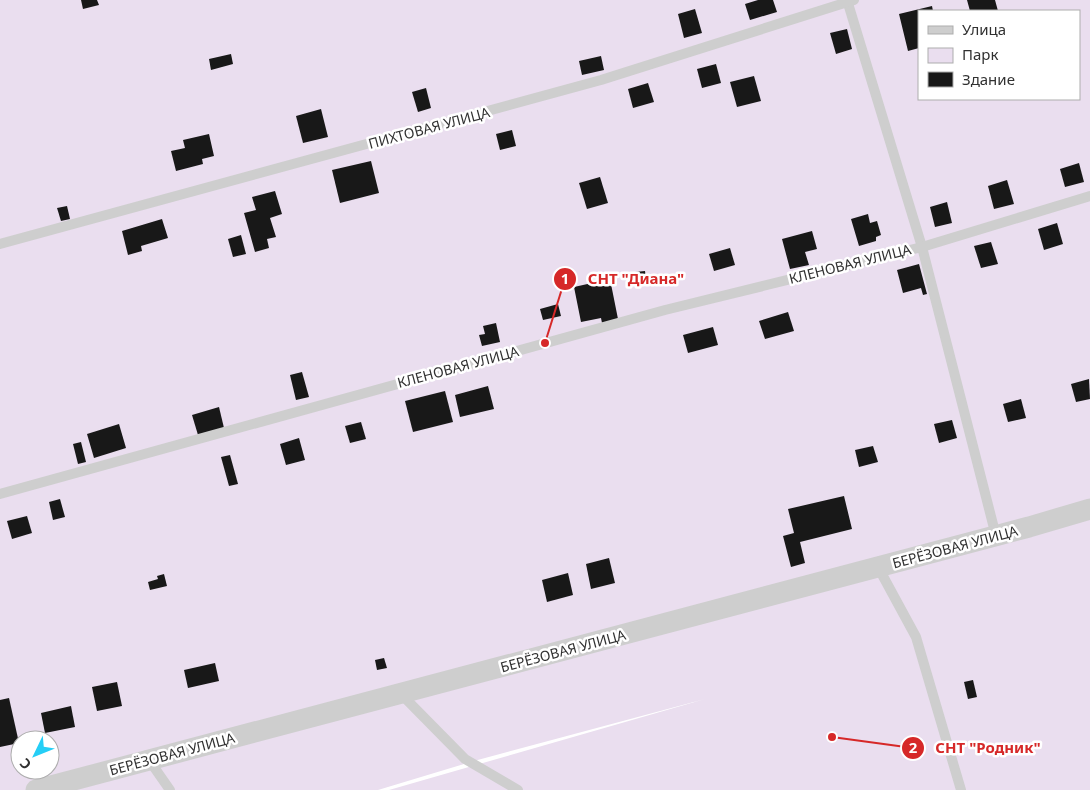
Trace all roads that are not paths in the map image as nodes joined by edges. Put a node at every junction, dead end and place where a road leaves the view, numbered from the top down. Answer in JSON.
{"nodes":[{"id":1,"x":850,"y":1,"type":"edge"},
{"id":2,"x":1090,"y":196,"type":"edge"},
{"id":3,"x":0,"y":244,"type":"edge"},
{"id":4,"x":922,"y":247,"type":"junction"},
{"id":5,"x":0,"y":494,"type":"edge"},
{"id":6,"x":1090,"y":509,"type":"edge"},
{"id":7,"x":996,"y":536,"type":"junction"},
{"id":8,"x":878,"y":568,"type":"junction"},
{"id":9,"x":401,"y":694,"type":"junction"},
{"id":10,"x":148,"y":760,"type":"junction"},
{"id":11,"x":36,"y":790,"type":"edge"},
{"id":12,"x":170,"y":790,"type":"edge"},
{"id":13,"x":518,"y":790,"type":"edge"},
{"id":14,"x":961,"y":790,"type":"edge"}],
"edges":[{"from":1,"to":3,"type":"lane","name":"ПИХТОВАЯ УЛИЦА"},
{"from":1,"to":4,"type":"lane"},
{"from":2,"to":4,"type":"lane","name":"КЛЕНОВАЯ УЛИЦА"},
{"from":4,"to":5,"type":"lane","name":"КЛЕНОВАЯ УЛИЦА"},
{"from":4,"to":7,"type":"lane"},
{"from":6,"to":7,"type":"street","name":"БЕРЁЗОВАЯ УЛИЦА"},
{"from":7,"to":8,"type":"street","name":"БЕРЁЗОВАЯ УЛИЦА"},
{"from":8,"to":9,"type":"street","name":"БЕРЁЗОВАЯ УЛИЦА"},
{"from":8,"to":14,"type":"lane"},
{"from":9,"to":10,"type":"street","name":"БЕРЁЗОВАЯ УЛИЦА"},
{"from":9,"to":13,"type":"lane"},
{"from":10,"to":11,"type":"street","name":"БЕРЁЗОВАЯ УЛИЦА"},
{"from":10,"to":12,"type":"lane"}]}
